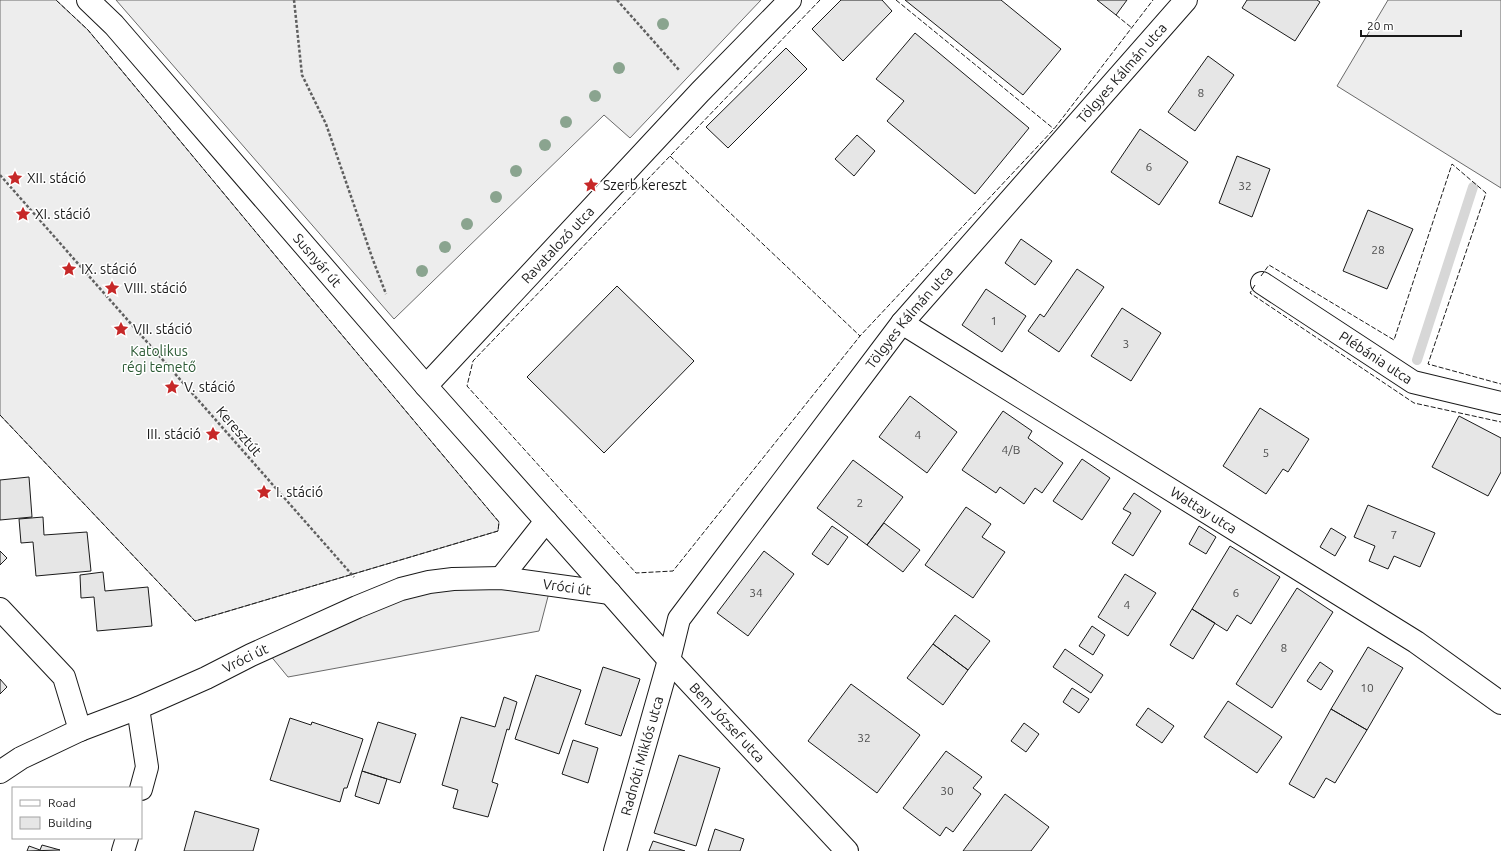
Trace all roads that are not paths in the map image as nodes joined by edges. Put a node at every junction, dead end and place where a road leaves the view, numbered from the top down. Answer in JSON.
{"nodes":[{"id":1,"x":88,"y":0,"type":"edge"},
{"id":2,"x":790,"y":0,"type":"edge"},
{"id":3,"x":1186,"y":0,"type":"edge"},
{"id":4,"x":1262,"y":283,"type":"dead end"},
{"id":5,"x":902,"y":323,"type":"junction"},
{"id":6,"x":426,"y":386,"type":"junction"},
{"id":7,"x":1501,"y":403,"type":"edge"},
{"id":8,"x":546,"y":521,"type":"junction"},
{"id":9,"x":501,"y":578,"type":"junction"},
{"id":10,"x":610,"y":593,"type":"junction"},
{"id":11,"x":0,"y":609,"type":"edge"},
{"id":12,"x":669,"y":660,"type":"junction"},
{"id":13,"x":1501,"y":703,"type":"edge"},
{"id":14,"x":138,"y":708,"type":"junction"},
{"id":15,"x":80,"y":730,"type":"junction"},
{"id":16,"x":0,"y":772,"type":"edge"},
{"id":17,"x":142,"y":787,"type":"edge"},
{"id":18,"x":127,"y":839,"type":"edge"},
{"id":19,"x":123,"y":851,"type":"edge"},
{"id":20,"x":615,"y":851,"type":"edge"},
{"id":21,"x":847,"y":851,"type":"edge"}],
"edges":[{"from":1,"to":6,"type":"street","name":"Susnyár út"},
{"from":2,"to":6,"type":"street","name":"Ravatalozó utca"},
{"from":3,"to":5,"type":"street","name":"Tölgyes Kálmán utca"},
{"from":4,"to":7,"type":"street","name":"Plébánia utca"},
{"from":5,"to":12,"type":"street","name":"Tölgyes Kálmán utca"},
{"from":5,"to":13,"type":"street","name":"Wattay utca"},
{"from":6,"to":8,"type":"street","name":"Susnyár út"},
{"from":8,"to":9,"type":"street"},
{"from":8,"to":10,"type":"street","name":"Susnyár út"},
{"from":9,"to":10,"type":"street","name":"Vróci út"},
{"from":9,"to":14,"type":"street","name":"Vróci út"},
{"from":10,"to":12,"type":"street","name":"Bem József utca"},
{"from":11,"to":15,"type":"street"},
{"from":12,"to":20,"type":"street","name":"Radnóti Miklós utca"},
{"from":12,"to":21,"type":"street","name":"Bem József utca"},
{"from":14,"to":15,"type":"street","name":"Vróci út"},
{"from":14,"to":17,"type":"street"},
{"from":15,"to":16,"type":"street","name":"Vróci út"},
{"from":18,"to":19,"type":"street"}]}
